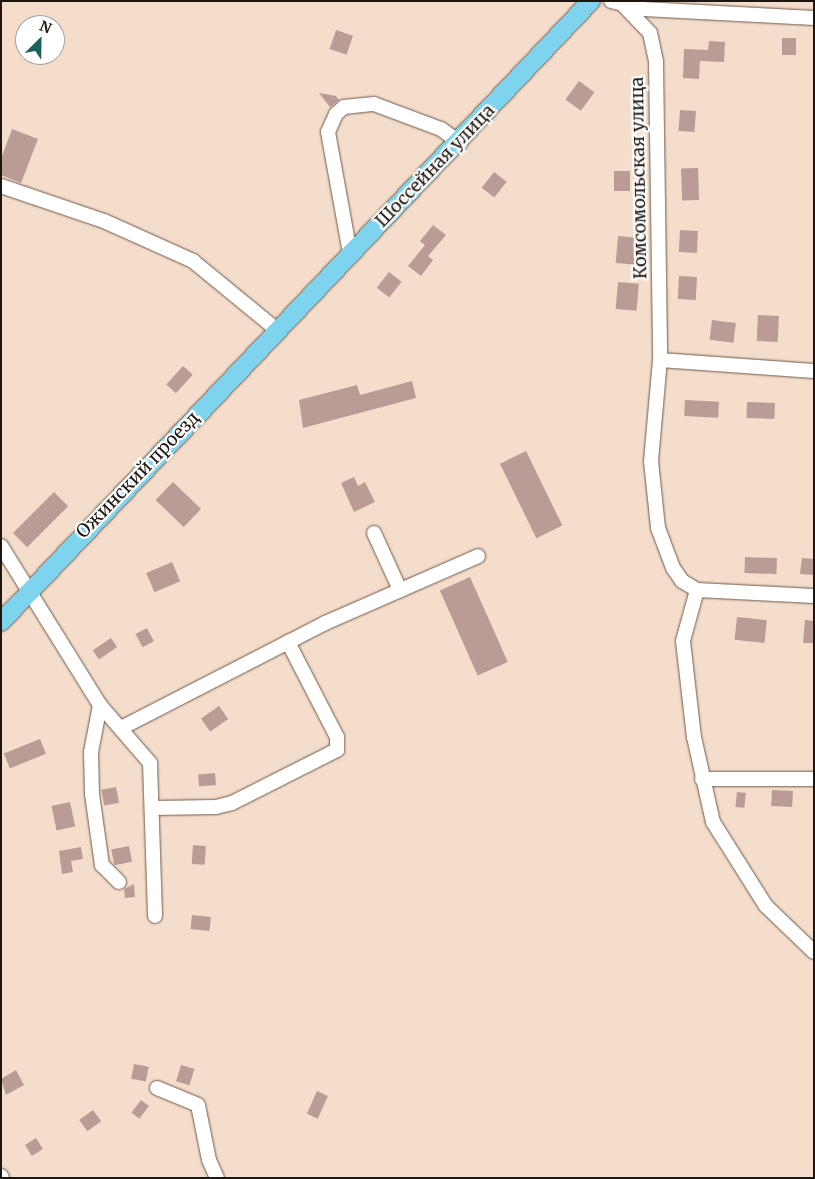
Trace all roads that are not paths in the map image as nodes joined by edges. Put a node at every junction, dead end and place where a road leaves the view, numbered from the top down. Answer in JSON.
{"nodes":[{"id":1,"x":591,"y":1,"type":"edge"},
{"id":2,"x":611,"y":1,"type":"edge"},
{"id":3,"x":626,"y":7,"type":"junction"},
{"id":4,"x":814,"y":18,"type":"edge"},
{"id":5,"x":460,"y":143,"type":"junction"},
{"id":6,"x":1,"y":186,"type":"edge"},
{"id":7,"x":350,"y":253,"type":"junction"},
{"id":8,"x":277,"y":330,"type":"junction"},
{"id":9,"x":660,"y":360,"type":"junction"},
{"id":10,"x":814,"y":371,"type":"edge"},
{"id":11,"x":374,"y":533,"type":"dead end"},
{"id":12,"x":1,"y":546,"type":"edge"},
{"id":13,"x":478,"y":556,"type":"dead end"},
{"id":14,"x":29,"y":590,"type":"junction"},
{"id":15,"x":400,"y":590,"type":"junction"},
{"id":16,"x":697,"y":590,"type":"junction"},
{"id":17,"x":814,"y":596,"type":"edge"},
{"id":18,"x":1,"y":622,"type":"edge"},
{"id":19,"x":288,"y":642,"type":"junction"},
{"id":20,"x":100,"y":704,"type":"junction"},
{"id":21,"x":121,"y":728,"type":"junction"},
{"id":22,"x":702,"y":779,"type":"junction"},
{"id":23,"x":814,"y":780,"type":"edge"},
{"id":24,"x":154,"y":808,"type":"junction"},
{"id":25,"x":119,"y":882,"type":"dead end"},
{"id":26,"x":154,"y":916,"type":"dead end"},
{"id":27,"x":814,"y":952,"type":"edge"},
{"id":28,"x":157,"y":1088,"type":"dead end"},
{"id":29,"x":217,"y":1178,"type":"edge"}],
"edges":[{"from":1,"to":5,"type":"main road","name":"Шоссейная улица"},
{"from":2,"to":3,"type":"street"},
{"from":3,"to":4,"type":"street"},
{"from":3,"to":9,"type":"street","name":"Комсомольская улица"},
{"from":5,"to":7,"type":"main road","name":"Шоссейная улица"},
{"from":5,"to":7,"type":"street"},
{"from":6,"to":8,"type":"street"},
{"from":7,"to":8,"type":"main road","name":"Шоссейная улица"},
{"from":8,"to":14,"type":"main road","name":"Ожинский проезд"},
{"from":9,"to":10,"type":"street"},
{"from":9,"to":16,"type":"street","name":"Комсомольская улица"},
{"from":11,"to":15,"type":"street"},
{"from":12,"to":14,"type":"street"},
{"from":13,"to":15,"type":"street"},
{"from":14,"to":18,"type":"main road","name":"Ожинский проезд"},
{"from":14,"to":20,"type":"street"},
{"from":15,"to":19,"type":"street"},
{"from":16,"to":17,"type":"street"},
{"from":16,"to":22,"type":"street"},
{"from":19,"to":21,"type":"street"},
{"from":19,"to":24,"type":"street"},
{"from":20,"to":21,"type":"street"},
{"from":20,"to":25,"type":"street"},
{"from":21,"to":24,"type":"street"},
{"from":22,"to":23,"type":"street"},
{"from":22,"to":27,"type":"street"},
{"from":24,"to":26,"type":"street"},
{"from":28,"to":29,"type":"street"}]}
